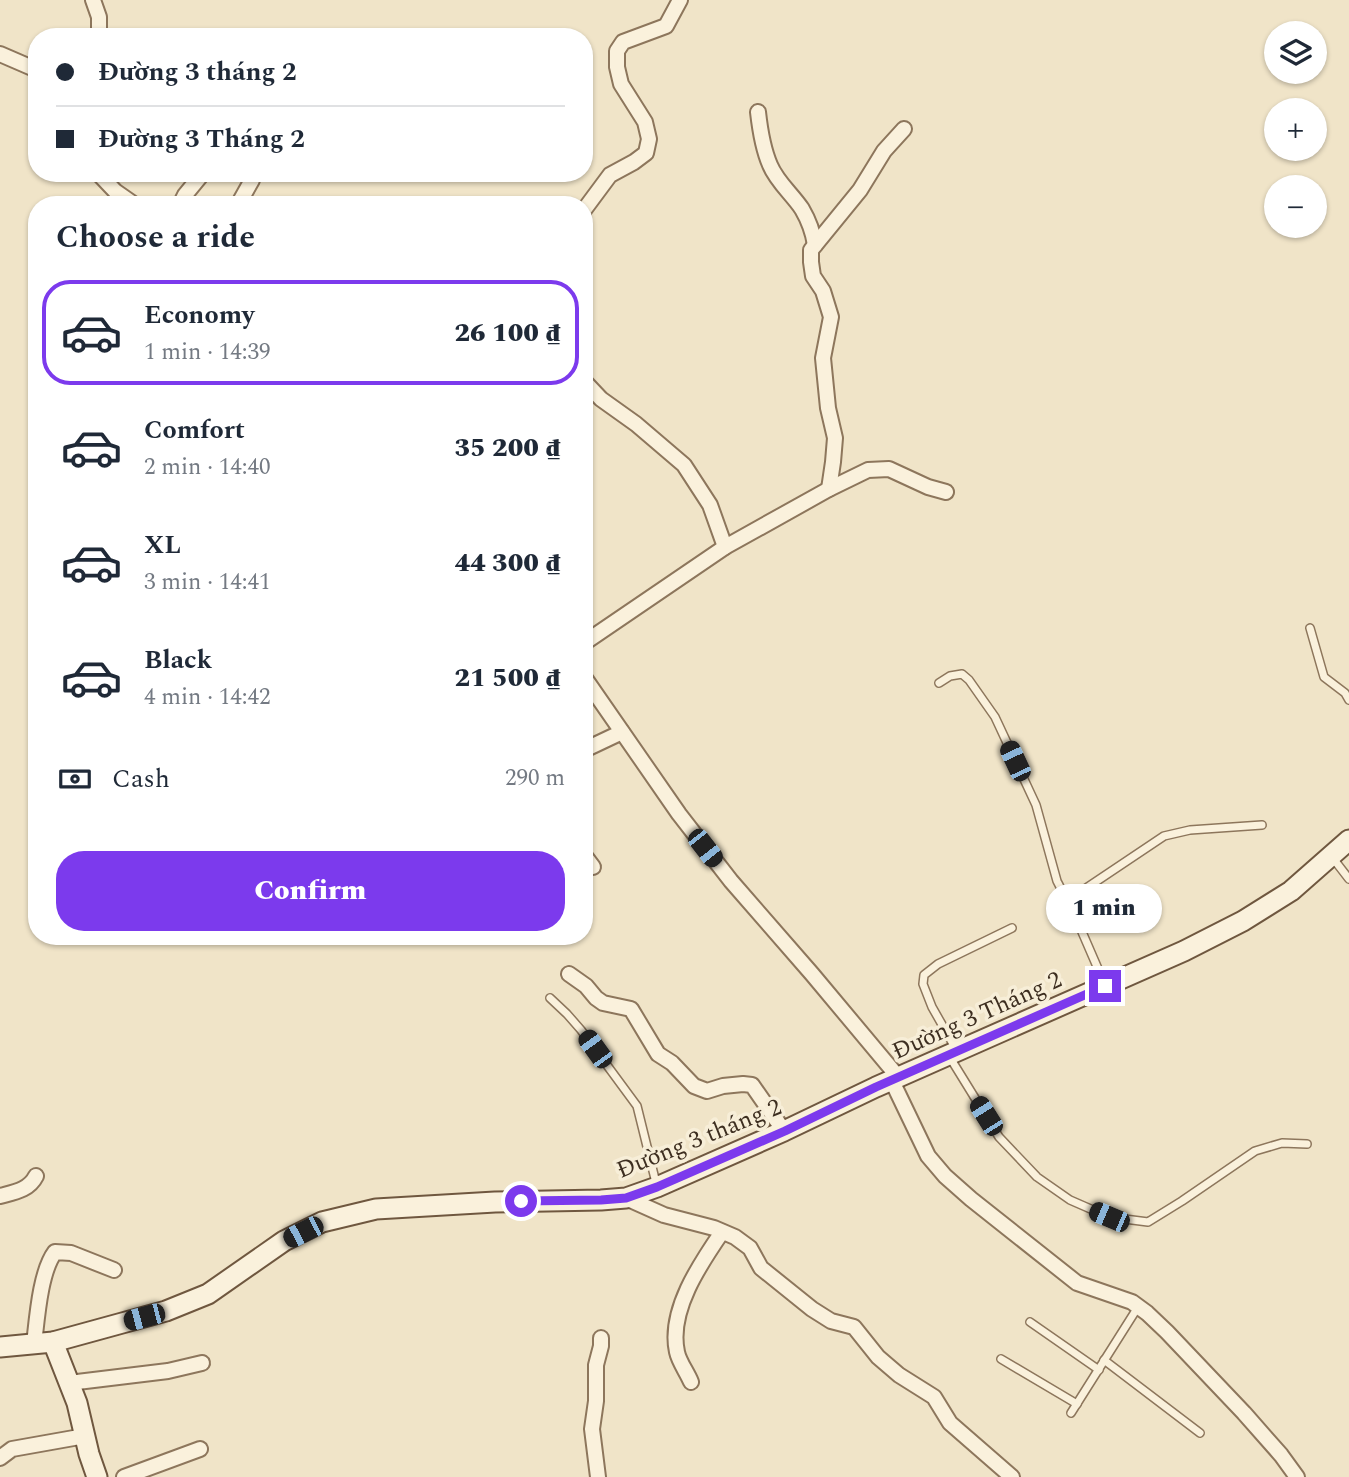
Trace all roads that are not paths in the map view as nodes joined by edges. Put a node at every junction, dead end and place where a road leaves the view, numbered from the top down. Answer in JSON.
{"nodes":[{"id":1,"x":93,"y":0,"type":"edge"},
{"id":2,"x":680,"y":0,"type":"edge"},
{"id":3,"x":99,"y":28,"type":"edge"},
{"id":4,"x":0,"y":54,"type":"edge"},
{"id":5,"x":28,"y":65,"type":"edge"},
{"id":6,"x":758,"y":112,"type":"dead end"},
{"id":7,"x":904,"y":129,"type":"dead end"},
{"id":8,"x":106,"y":182,"type":"edge"},
{"id":9,"x":196,"y":182,"type":"edge"},
{"id":10,"x":122,"y":196,"type":"edge"},
{"id":11,"x":184,"y":196,"type":"edge"},
{"id":12,"x":593,"y":198,"type":"edge"},
{"id":13,"x":815,"y":245,"type":"junction"},
{"id":14,"x":593,"y":390,"type":"edge"},
{"id":15,"x":829,"y":489,"type":"junction"},
{"id":16,"x":946,"y":492,"type":"dead end"},
{"id":17,"x":725,"y":547,"type":"junction"},
{"id":18,"x":1310,"y":628,"type":"dead end"},
{"id":19,"x":593,"y":637,"type":"edge"},
{"id":20,"x":939,"y":683,"type":"dead end"},
{"id":21,"x":593,"y":690,"type":"edge"},
{"id":22,"x":1349,"y":700,"type":"edge"},
{"id":23,"x":622,"y":733,"type":"junction"},
{"id":24,"x":593,"y":746,"type":"edge"},
{"id":25,"x":1262,"y":825,"type":"dead end"},
{"id":26,"x":1349,"y":840,"type":"edge"},
{"id":27,"x":1331,"y":857,"type":"junction"},
{"id":28,"x":1349,"y":879,"type":"edge"},
{"id":29,"x":1067,"y":901,"type":"junction"},
{"id":30,"x":1012,"y":928,"type":"dead end"},
{"id":31,"x":569,"y":974,"type":"dead end"},
{"id":32,"x":1105,"y":986,"type":"junction"},
{"id":33,"x":550,"y":998,"type":"dead end"},
{"id":34,"x":953,"y":1054,"type":"junction"},
{"id":35,"x":889,"y":1082,"type":"junction"},
{"id":36,"x":854,"y":1099,"type":"joint"},
{"id":37,"x":785,"y":1131,"type":"junction"},
{"id":38,"x":1307,"y":1144,"type":"dead end"},
{"id":39,"x":36,"y":1176,"type":"dead end"},
{"id":40,"x":657,"y":1187,"type":"junction"},
{"id":41,"x":0,"y":1196,"type":"edge"},
{"id":42,"x":626,"y":1198,"type":"junction"},
{"id":43,"x":722,"y":1232,"type":"junction"},
{"id":44,"x":114,"y":1270,"type":"dead end"},
{"id":45,"x":1139,"y":1307,"type":"junction"},
{"id":46,"x":1030,"y":1322,"type":"dead end"},
{"id":47,"x":601,"y":1338,"type":"dead end"},
{"id":48,"x":44,"y":1343,"type":"junction"},
{"id":49,"x":0,"y":1347,"type":"edge"},
{"id":50,"x":1001,"y":1359,"type":"dead end"},
{"id":51,"x":1104,"y":1360,"type":"junction"},
{"id":52,"x":202,"y":1363,"type":"dead end"},
{"id":53,"x":1099,"y":1370,"type":"junction"},
{"id":54,"x":691,"y":1382,"type":"dead end"},
{"id":55,"x":69,"y":1383,"type":"junction"},
{"id":56,"x":1077,"y":1404,"type":"junction"},
{"id":57,"x":1071,"y":1413,"type":"dead end"},
{"id":58,"x":1200,"y":1433,"type":"dead end"},
{"id":59,"x":85,"y":1436,"type":"junction"},
{"id":60,"x":200,"y":1449,"type":"dead end"},
{"id":61,"x":0,"y":1458,"type":"edge"},
{"id":62,"x":97,"y":1477,"type":"edge"},
{"id":63,"x":124,"y":1477,"type":"edge"},
{"id":64,"x":598,"y":1477,"type":"edge"},
{"id":65,"x":1012,"y":1477,"type":"edge"},
{"id":66,"x":1297,"y":1477,"type":"edge"}],
"edges":[{"from":1,"to":3,"type":"street"},
{"from":2,"to":12,"type":"street"},
{"from":4,"to":5,"type":"street"},
{"from":6,"to":13,"type":"street"},
{"from":7,"to":13,"type":"street"},
{"from":8,"to":10,"type":"street"},
{"from":9,"to":11,"type":"street"},
{"from":13,"to":15,"type":"street"},
{"from":14,"to":17,"type":"street"},
{"from":15,"to":16,"type":"street"},
{"from":15,"to":17,"type":"street"},
{"from":17,"to":19,"type":"street"},
{"from":18,"to":22,"type":"lane"},
{"from":20,"to":29,"type":"lane"},
{"from":21,"to":23,"type":"street"},
{"from":23,"to":24,"type":"street"},
{"from":23,"to":35,"type":"street"},
{"from":25,"to":29,"type":"lane"},
{"from":26,"to":27,"type":"main road","name":"Đường 3 Tháng 2"},
{"from":27,"to":28,"type":"lane"},
{"from":27,"to":32,"type":"main road","name":"Đường 3 Tháng 2"},
{"from":29,"to":32,"type":"lane"},
{"from":30,"to":34,"type":"lane"},
{"from":31,"to":37,"type":"street"},
{"from":32,"to":34,"type":"main road","name":"Đường 3 Tháng 2"},
{"from":33,"to":40,"type":"lane"},
{"from":34,"to":35,"type":"main road","name":"Đường 3 Tháng 2"},
{"from":34,"to":38,"type":"lane"},
{"from":35,"to":36,"type":"main road","name":"Đường 3 Tháng 2"},
{"from":35,"to":45,"type":"street"},
{"from":36,"to":37,"type":"main road","name":"Đường 3 tháng 2"},
{"from":37,"to":40,"type":"main road","name":"Đường 3 tháng 2"},
{"from":39,"to":41,"type":"street"},
{"from":40,"to":42,"type":"main road","name":"Đường 3 tháng 2"},
{"from":42,"to":43,"type":"street"},
{"from":42,"to":48,"type":"main road","name":"Đường 3 tháng 2"},
{"from":43,"to":54,"type":"street"},
{"from":43,"to":65,"type":"street"},
{"from":44,"to":48,"type":"street"},
{"from":45,"to":51,"type":"lane"},
{"from":45,"to":66,"type":"street"},
{"from":46,"to":53,"type":"lane"},
{"from":47,"to":64,"type":"street"},
{"from":48,"to":49,"type":"main road","name":"Đường 3 tháng 2"},
{"from":48,"to":55,"type":"main road"},
{"from":50,"to":56,"type":"lane"},
{"from":51,"to":53,"type":"lane"},
{"from":51,"to":58,"type":"lane"},
{"from":52,"to":55,"type":"street"},
{"from":53,"to":56,"type":"lane"},
{"from":55,"to":59,"type":"main road"},
{"from":56,"to":57,"type":"lane"},
{"from":59,"to":61,"type":"street"},
{"from":59,"to":62,"type":"main road"},
{"from":60,"to":63,"type":"street"}]}
